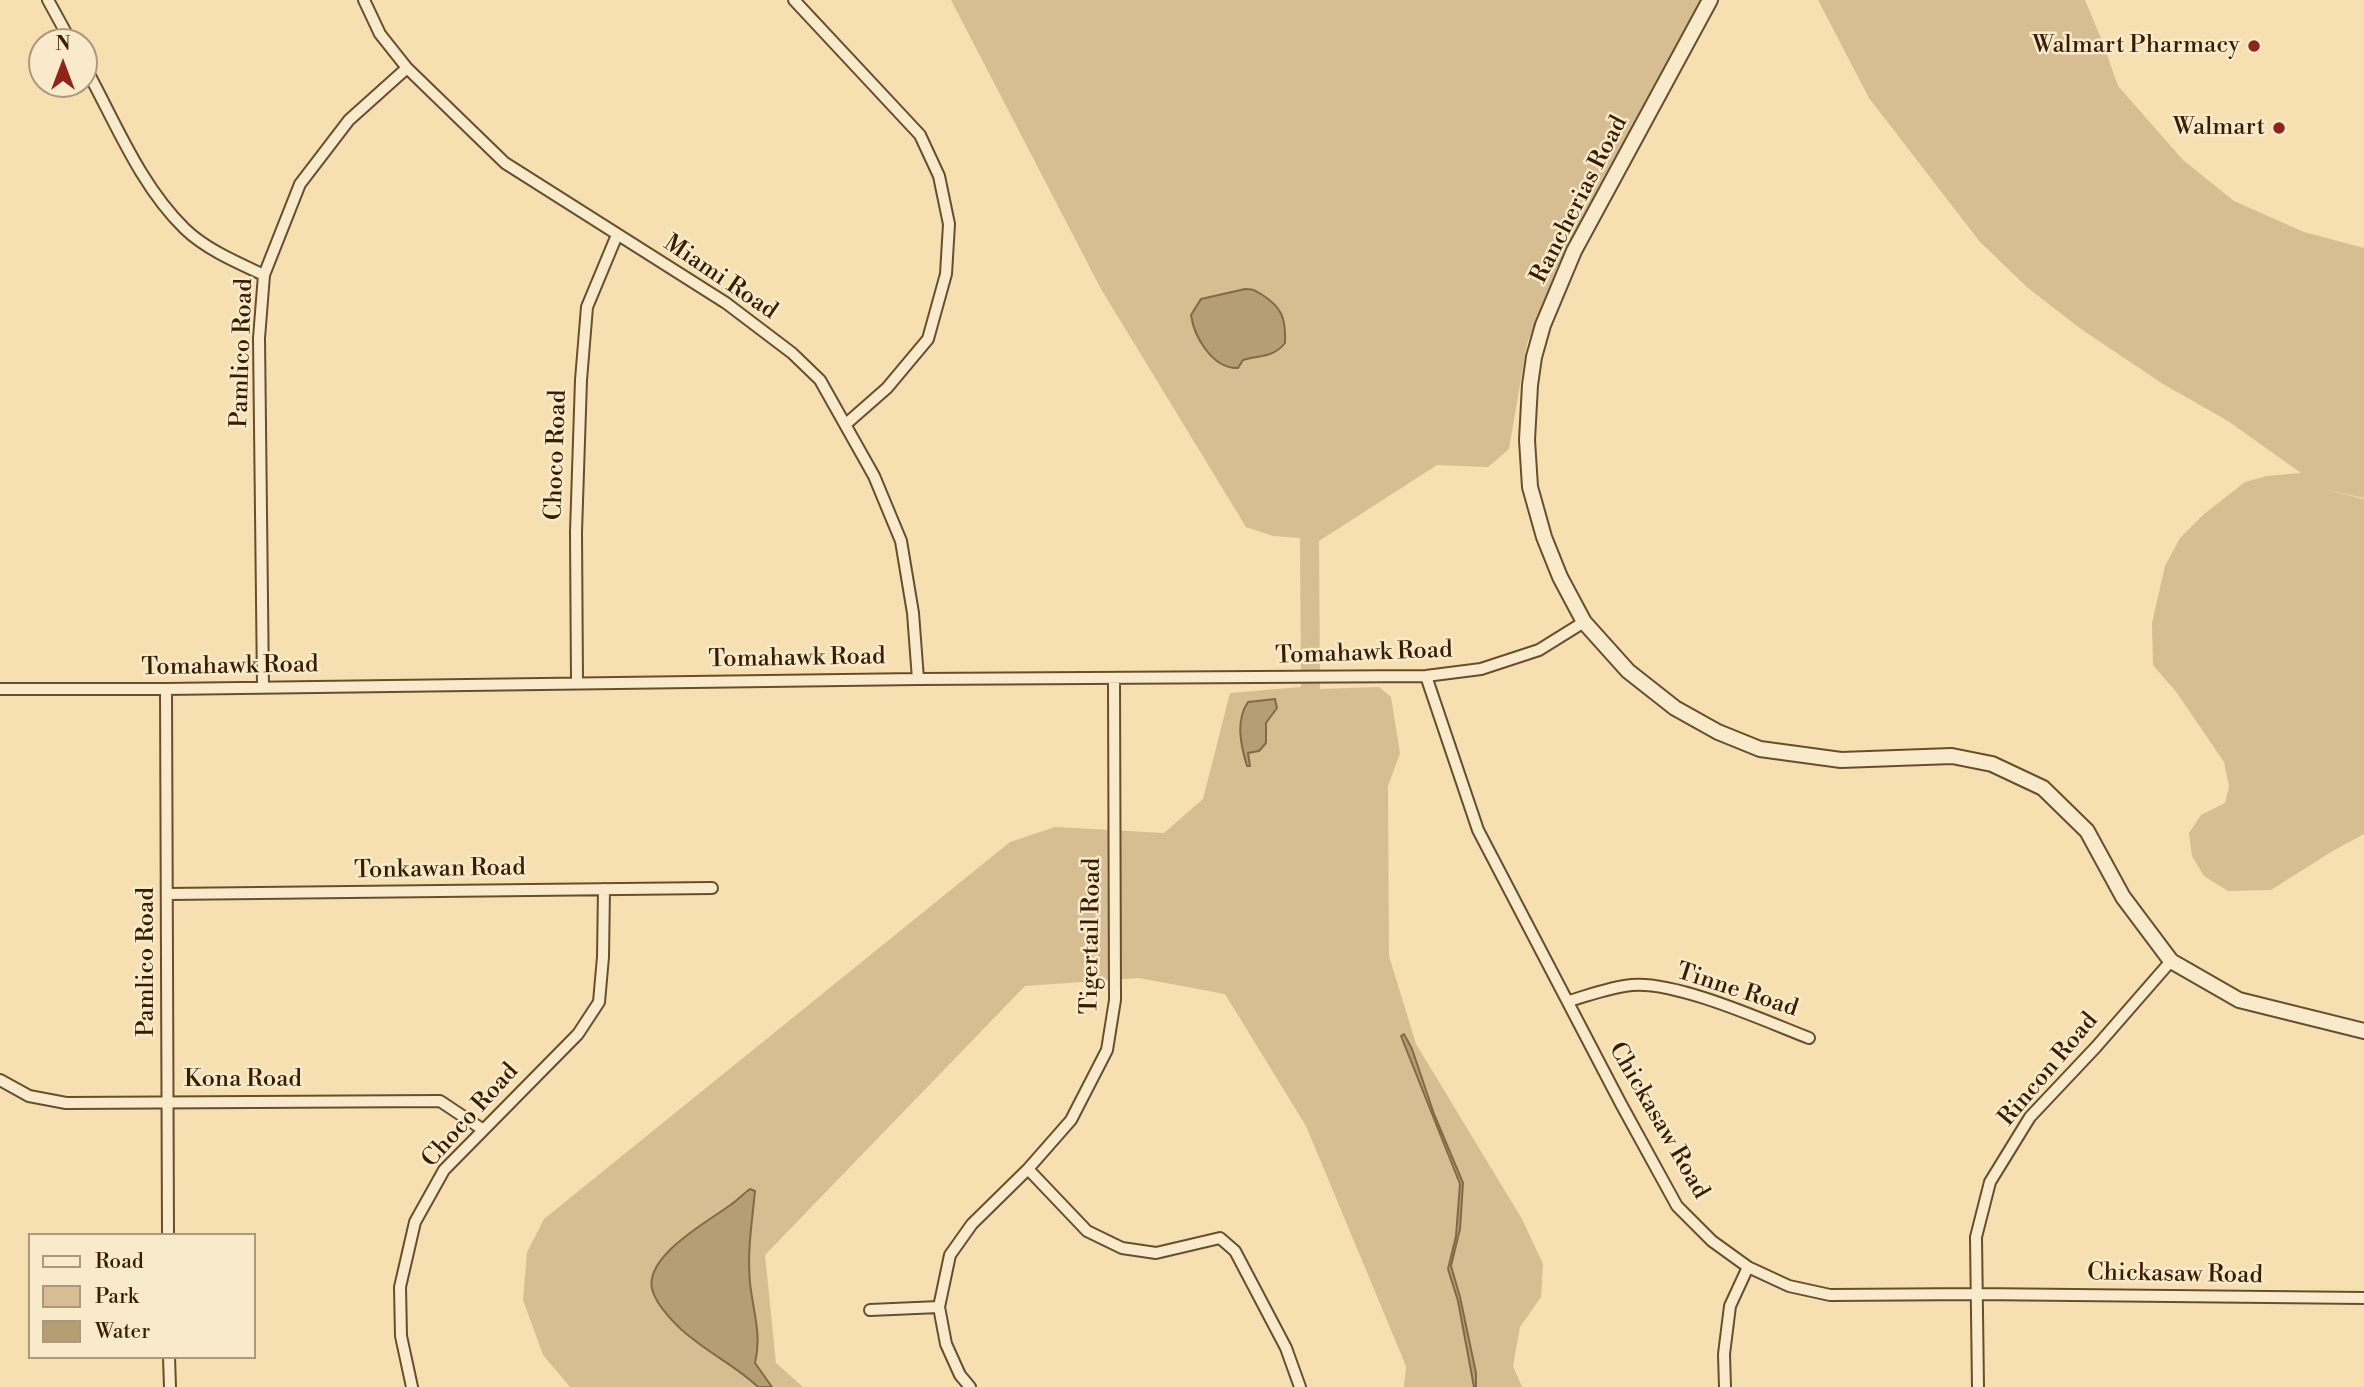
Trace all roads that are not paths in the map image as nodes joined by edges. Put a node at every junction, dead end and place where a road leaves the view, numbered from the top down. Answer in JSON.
{"nodes":[{"id":1,"x":48,"y":0,"type":"edge"},
{"id":2,"x":364,"y":0,"type":"edge"},
{"id":3,"x":794,"y":0,"type":"edge"},
{"id":4,"x":1710,"y":0,"type":"edge"},
{"id":5,"x":63,"y":28,"type":"edge"},
{"id":6,"x":407,"y":68,"type":"junction"},
{"id":7,"x":98,"y":91,"type":"edge"},
{"id":8,"x":617,"y":235,"type":"junction"},
{"id":9,"x":264,"y":275,"type":"junction"},
{"id":10,"x":846,"y":424,"type":"junction"},
{"id":11,"x":1584,"y":622,"type":"junction"},
{"id":12,"x":1426,"y":676,"type":"junction"},
{"id":13,"x":918,"y":679,"type":"junction"},
{"id":14,"x":1114,"y":679,"type":"junction"},
{"id":15,"x":578,"y":682,"type":"junction"},
{"id":16,"x":263,"y":687,"type":"junction"},
{"id":17,"x":0,"y":689,"type":"edge"},
{"id":18,"x":166,"y":689,"type":"junction"},
{"id":19,"x":712,"y":888,"type":"dead end"},
{"id":20,"x":604,"y":889,"type":"junction"},
{"id":21,"x":168,"y":894,"type":"junction"},
{"id":22,"x":2171,"y":961,"type":"junction"},
{"id":23,"x":1569,"y":1001,"type":"junction"},
{"id":24,"x":2364,"y":1031,"type":"edge"},
{"id":25,"x":1809,"y":1038,"type":"dead end"},
{"id":26,"x":0,"y":1080,"type":"edge"},
{"id":27,"x":167,"y":1101,"type":"junction"},
{"id":28,"x":482,"y":1129,"type":"junction"},
{"id":29,"x":1028,"y":1169,"type":"junction"},
{"id":30,"x":169,"y":1233,"type":"edge"},
{"id":31,"x":1748,"y":1267,"type":"junction"},
{"id":32,"x":1977,"y":1294,"type":"junction"},
{"id":33,"x":2364,"y":1297,"type":"edge"},
{"id":34,"x":939,"y":1307,"type":"junction"},
{"id":35,"x":870,"y":1310,"type":"dead end"},
{"id":36,"x":169,"y":1359,"type":"edge"},
{"id":37,"x":170,"y":1387,"type":"edge"},
{"id":38,"x":412,"y":1387,"type":"edge"},
{"id":39,"x":970,"y":1387,"type":"edge"},
{"id":40,"x":1300,"y":1387,"type":"edge"},
{"id":41,"x":1725,"y":1387,"type":"edge"},
{"id":42,"x":1978,"y":1387,"type":"edge"}],
"edges":[{"from":1,"to":5,"type":"street"},
{"from":2,"to":6,"type":"street","name":"Miami Road"},
{"from":3,"to":10,"type":"street"},
{"from":4,"to":11,"type":"street","name":"Rancherias Road"},
{"from":6,"to":8,"type":"street","name":"Miami Road"},
{"from":6,"to":9,"type":"street","name":"Pamlico Road"},
{"from":7,"to":9,"type":"street"},
{"from":8,"to":10,"type":"street","name":"Miami Road"},
{"from":8,"to":15,"type":"street","name":"Choco Road"},
{"from":9,"to":16,"type":"street","name":"Pamlico Road"},
{"from":10,"to":13,"type":"street","name":"Miami Road"},
{"from":11,"to":12,"type":"street","name":"Tomahawk Road"},
{"from":11,"to":22,"type":"street","name":"Rancherias Road"},
{"from":12,"to":14,"type":"street","name":"Tomahawk Road"},
{"from":12,"to":23,"type":"street","name":"Chickasaw Road"},
{"from":13,"to":14,"type":"street","name":"Tomahawk Road"},
{"from":13,"to":15,"type":"street","name":"Tomahawk Road"},
{"from":14,"to":29,"type":"street","name":"Tigertail Road"},
{"from":15,"to":16,"type":"street","name":"Tomahawk Road"},
{"from":16,"to":18,"type":"street","name":"Tomahawk Road"},
{"from":17,"to":18,"type":"street","name":"Tomahawk Road"},
{"from":18,"to":21,"type":"street","name":"Pamlico Road"},
{"from":19,"to":20,"type":"street","name":"Tonkawan Road"},
{"from":20,"to":21,"type":"street","name":"Tonkawan Road"},
{"from":20,"to":28,"type":"street","name":"Choco Road"},
{"from":21,"to":27,"type":"street","name":"Pamlico Road"},
{"from":22,"to":24,"type":"street","name":"Rancherias Road"},
{"from":22,"to":32,"type":"street","name":"Rincon Road"},
{"from":23,"to":25,"type":"street","name":"Tinne Road"},
{"from":23,"to":31,"type":"street","name":"Chickasaw Road"},
{"from":26,"to":27,"type":"street","name":"Kona Road"},
{"from":27,"to":28,"type":"street","name":"Kona Road"},
{"from":27,"to":30,"type":"street","name":"Pamlico Road"},
{"from":28,"to":38,"type":"street","name":"Choco Road"},
{"from":29,"to":34,"type":"street","name":"Tigertail Road"},
{"from":29,"to":40,"type":"street"},
{"from":31,"to":32,"type":"street","name":"Chickasaw Road"},
{"from":31,"to":41,"type":"street"},
{"from":32,"to":33,"type":"street","name":"Chickasaw Road"},
{"from":32,"to":42,"type":"street","name":"Rincon Road"},
{"from":34,"to":35,"type":"street"},
{"from":34,"to":39,"type":"street","name":"Tigertail Road"},
{"from":36,"to":37,"type":"street"}]}
